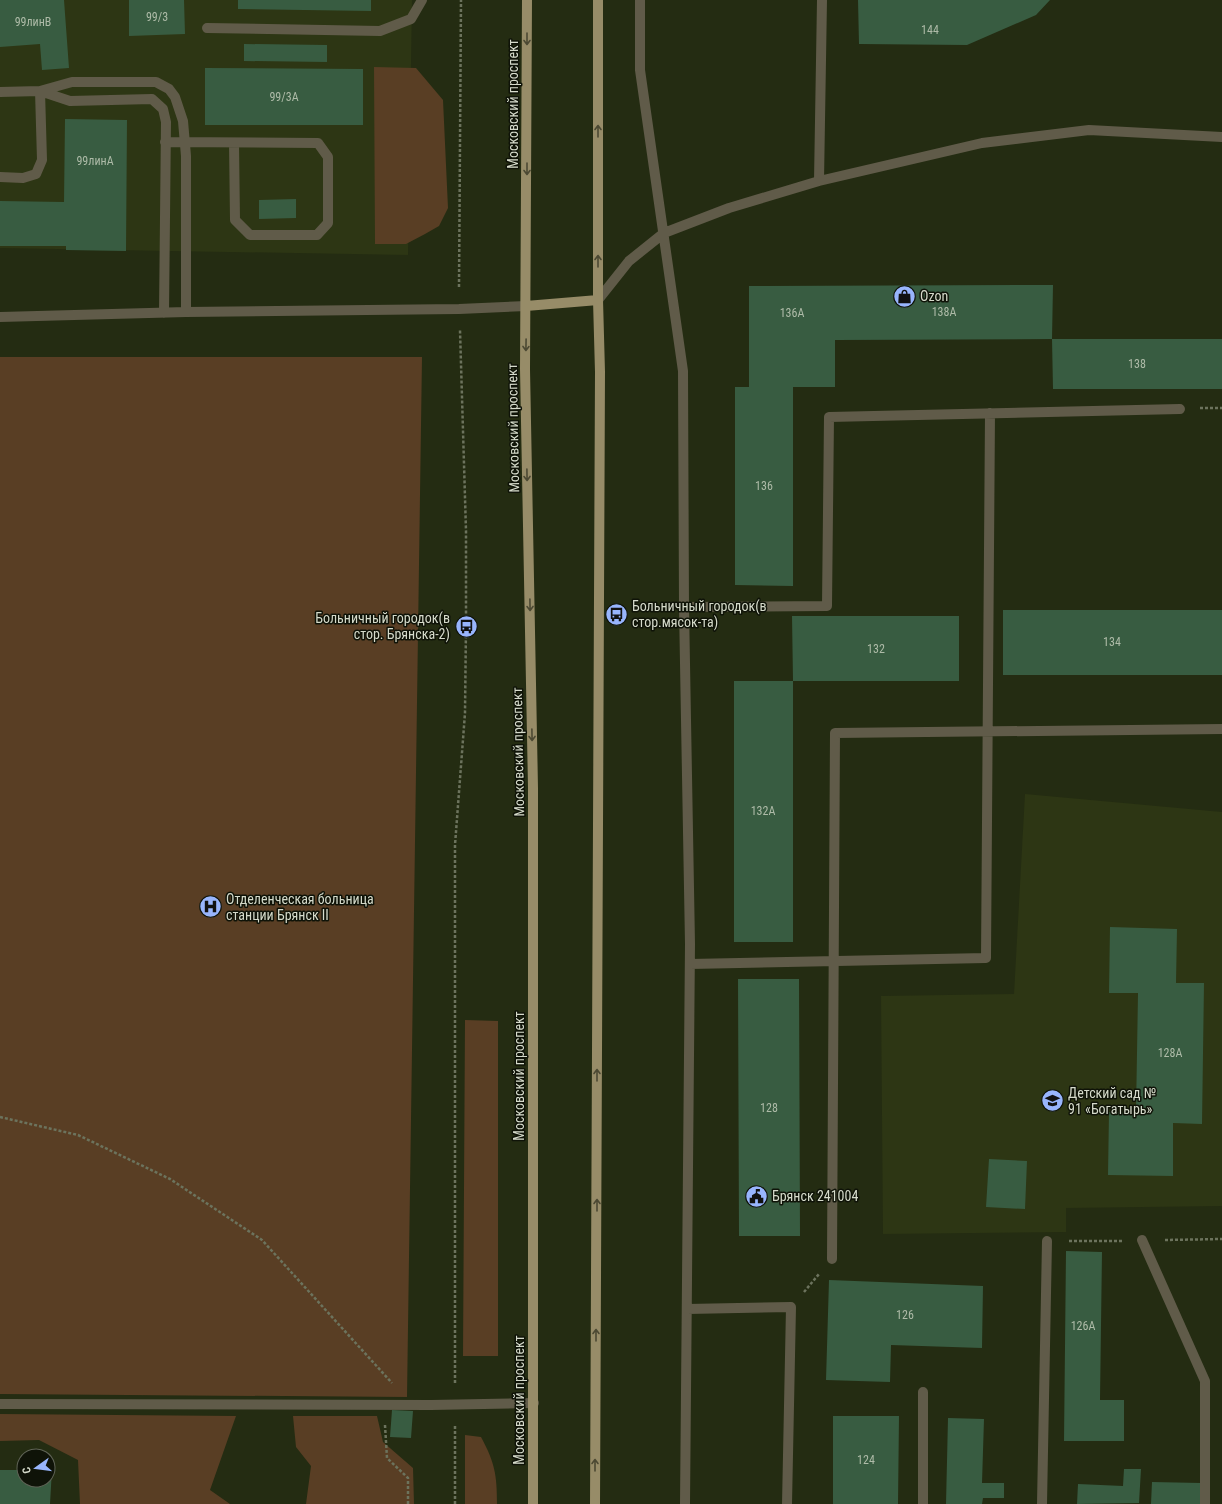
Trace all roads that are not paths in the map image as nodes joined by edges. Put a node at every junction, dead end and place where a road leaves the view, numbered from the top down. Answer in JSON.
{"nodes":[{"id":1,"x":422,"y":0,"type":"edge"},
{"id":2,"x":527,"y":0,"type":"edge"},
{"id":3,"x":598,"y":0,"type":"edge"},
{"id":4,"x":640,"y":0,"type":"edge"},
{"id":5,"x":822,"y":0,"type":"edge"},
{"id":6,"x":207,"y":28,"type":"dead end"},
{"id":7,"x":40,"y":91,"type":"junction"},
{"id":8,"x":0,"y":92,"type":"edge"},
{"id":9,"x":1222,"y":137,"type":"edge"},
{"id":10,"x":165,"y":142,"type":"junction"},
{"id":11,"x":185,"y":142,"type":"junction"},
{"id":12,"x":234,"y":143,"type":"junction"},
{"id":13,"x":0,"y":177,"type":"edge"},
{"id":14,"x":819,"y":181,"type":"junction"},
{"id":15,"x":664,"y":233,"type":"junction"},
{"id":16,"x":598,"y":300,"type":"junction"},
{"id":17,"x":526,"y":306,"type":"junction"},
{"id":18,"x":186,"y":312,"type":"junction"},
{"id":19,"x":164,"y":313,"type":"junction"},
{"id":20,"x":0,"y":317,"type":"edge"},
{"id":21,"x":1180,"y":409,"type":"dead end"},
{"id":22,"x":990,"y":413,"type":"junction"},
{"id":23,"x":684,"y":607,"type":"junction"},
{"id":24,"x":1222,"y":729,"type":"edge"},
{"id":25,"x":988,"y":730,"type":"junction"},
{"id":26,"x":834,"y":961,"type":"junction"},
{"id":27,"x":690,"y":964,"type":"junction"},
{"id":28,"x":1142,"y":1240,"type":"dead end"},
{"id":29,"x":1046,"y":1241,"type":"dead end"},
{"id":30,"x":832,"y":1259,"type":"road end"},
{"id":31,"x":687,"y":1309,"type":"junction"},
{"id":32,"x":923,"y":1392,"type":"dead end"},
{"id":33,"x":534,"y":1403,"type":"junction"},
{"id":34,"x":0,"y":1404,"type":"edge"},
{"id":35,"x":533,"y":1504,"type":"edge"},
{"id":36,"x":595,"y":1504,"type":"edge"},
{"id":37,"x":685,"y":1504,"type":"edge"},
{"id":38,"x":788,"y":1504,"type":"edge"},
{"id":39,"x":924,"y":1504,"type":"edge"},
{"id":40,"x":1042,"y":1504,"type":"edge"},
{"id":41,"x":1205,"y":1504,"type":"edge"}],
"edges":[{"from":1,"to":6,"type":"street"},
{"from":2,"to":17,"type":"main road","name":"Московский проспект","one_way":true},
{"from":16,"to":3,"type":"main road","one_way":true},
{"from":4,"to":15,"type":"street"},
{"from":5,"to":14,"type":"street"},
{"from":7,"to":8,"type":"street"},
{"from":7,"to":10,"type":"street"},
{"from":7,"to":11,"type":"street"},
{"from":7,"to":13,"type":"street"},
{"from":9,"to":14,"type":"street"},
{"from":10,"to":11,"type":"street"},
{"from":10,"to":19,"type":"street"},
{"from":11,"to":12,"type":"street"},
{"from":11,"to":18,"type":"street"},
{"from":12,"to":12,"type":"street"},
{"from":14,"to":15,"type":"street"},
{"from":15,"to":16,"type":"street"},
{"from":15,"to":23,"type":"street"},
{"from":16,"to":17,"type":"main road"},
{"from":36,"to":16,"type":"main road","one_way":true},
{"from":17,"to":18,"type":"street"},
{"from":17,"to":33,"type":"main road","name":"Московский проспект","one_way":true},
{"from":18,"to":19,"type":"street"},
{"from":19,"to":20,"type":"street"},
{"from":21,"to":22,"type":"street"},
{"from":22,"to":23,"type":"street"},
{"from":22,"to":25,"type":"street"},
{"from":23,"to":27,"type":"street"},
{"from":24,"to":25,"type":"street"},
{"from":25,"to":26,"type":"street"},
{"from":25,"to":26,"type":"street"},
{"from":26,"to":27,"type":"street"},
{"from":26,"to":30,"type":"street"},
{"from":27,"to":31,"type":"street"},
{"from":28,"to":41,"type":"street"},
{"from":29,"to":40,"type":"street"},
{"from":31,"to":37,"type":"street"},
{"from":31,"to":38,"type":"street"},
{"from":32,"to":39,"type":"street"},
{"from":33,"to":34,"type":"street"},
{"from":33,"to":35,"type":"main road","name":"Московский проспект"}]}
